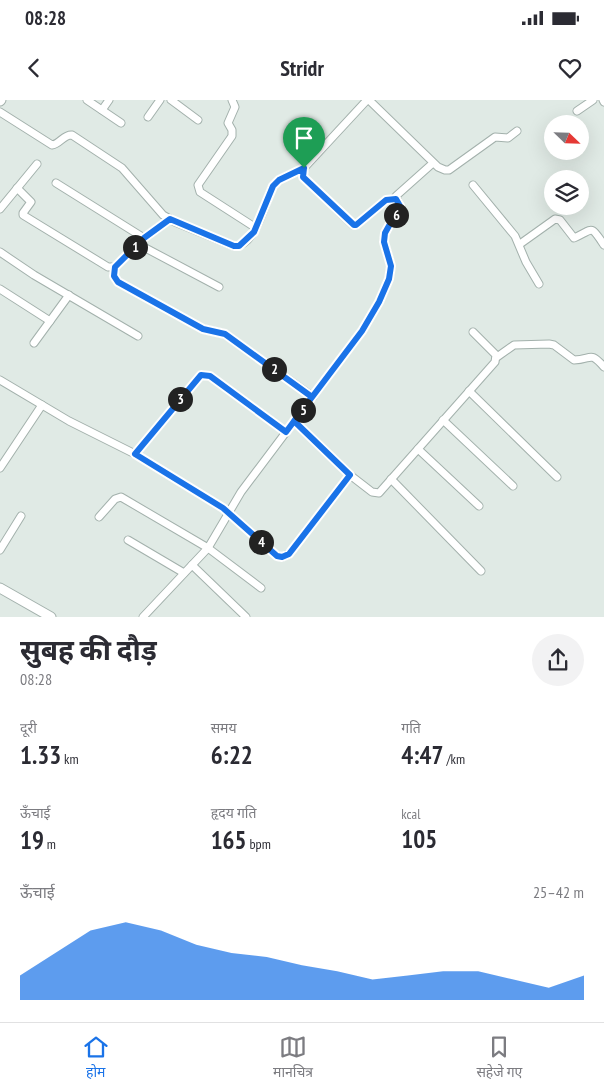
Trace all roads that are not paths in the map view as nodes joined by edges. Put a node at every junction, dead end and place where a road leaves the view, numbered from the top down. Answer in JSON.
{"nodes":[{"id":1,"x":87,"y":100,"type":"edge"},
{"id":2,"x":109,"y":100,"type":"edge"},
{"id":3,"x":160,"y":100,"type":"edge"},
{"id":4,"x":171,"y":100,"type":"edge"},
{"id":5,"x":232,"y":100,"type":"edge"},
{"id":6,"x":368,"y":100,"type":"edge"},
{"id":7,"x":592,"y":100,"type":"edge"},
{"id":8,"x":102,"y":110,"type":"junction"},
{"id":9,"x":577,"y":111,"type":"dead end"},
{"id":10,"x":0,"y":112,"type":"edge"},
{"id":11,"x":148,"y":117,"type":"dead end"},
{"id":12,"x":198,"y":120,"type":"dead end"},
{"id":13,"x":121,"y":124,"type":"dead end"},
{"id":14,"x":517,"y":131,"type":"dead end"},
{"id":15,"x":434,"y":163,"type":"junction"},
{"id":16,"x":37,"y":164,"type":"dead end"},
{"id":17,"x":304,"y":168,"type":"junction"},
{"id":18,"x":56,"y":183,"type":"dead end"},
{"id":19,"x":472,"y":185,"type":"dead end"},
{"id":20,"x":17,"y":188,"type":"junction"},
{"id":21,"x":396,"y":199,"type":"junction"},
{"id":22,"x":0,"y":209,"type":"edge"},
{"id":23,"x":170,"y":219,"type":"junction"},
{"id":24,"x":256,"y":228,"type":"junction"},
{"id":25,"x":141,"y":241,"type":"junction"},
{"id":26,"x":520,"y":244,"type":"junction"},
{"id":27,"x":604,"y":245,"type":"edge"},
{"id":28,"x":1,"y":255,"type":"edge"},
{"id":29,"x":115,"y":267,"type":"junction"},
{"id":30,"x":539,"y":284,"type":"dead end"},
{"id":31,"x":219,"y":287,"type":"dead end"},
{"id":32,"x":0,"y":289,"type":"edge"},
{"id":33,"x":69,"y":295,"type":"junction"},
{"id":34,"x":50,"y":320,"type":"junction"},
{"id":35,"x":473,"y":332,"type":"dead end"},
{"id":36,"x":138,"y":336,"type":"dead end"},
{"id":37,"x":34,"y":343,"type":"dead end"},
{"id":38,"x":496,"y":357,"type":"junction"},
{"id":39,"x":604,"y":367,"type":"edge"},
{"id":40,"x":0,"y":380,"type":"edge"},
{"id":41,"x":469,"y":391,"type":"junction"},
{"id":42,"x":312,"y":397,"type":"junction"},
{"id":43,"x":42,"y":405,"type":"junction"},
{"id":44,"x":443,"y":420,"type":"junction"},
{"id":45,"x":294,"y":421,"type":"junction"},
{"id":46,"x":286,"y":432,"type":"junction"},
{"id":47,"x":418,"y":449,"type":"junction"},
{"id":48,"x":135,"y":454,"type":"junction"},
{"id":49,"x":3,"y":458,"type":"edge"},
{"id":50,"x":0,"y":468,"type":"edge"},
{"id":51,"x":350,"y":475,"type":"junction"},
{"id":52,"x":557,"y":477,"type":"dead end"},
{"id":53,"x":391,"y":479,"type":"junction"},
{"id":54,"x":513,"y":486,"type":"dead end"},
{"id":55,"x":479,"y":506,"type":"dead end"},
{"id":56,"x":228,"y":513,"type":"junction"},
{"id":57,"x":21,"y":516,"type":"dead end"},
{"id":58,"x":99,"y":517,"type":"dead end"},
{"id":59,"x":128,"y":540,"type":"dead end"},
{"id":60,"x":208,"y":548,"type":"junction"},
{"id":61,"x":0,"y":550,"type":"edge"},
{"id":62,"x":192,"y":566,"type":"junction"},
{"id":63,"x":480,"y":571,"type":"dead end"},
{"id":64,"x":184,"y":573,"type":"junction"},
{"id":65,"x":0,"y":588,"type":"edge"},
{"id":66,"x":261,"y":588,"type":"dead end"},
{"id":67,"x":51,"y":617,"type":"edge"},
{"id":68,"x":142,"y":617,"type":"edge"},
{"id":69,"x":246,"y":617,"type":"edge"}],
"edges":[{"from":1,"to":8,"type":"street"},
{"from":2,"to":8,"type":"street"},
{"from":3,"to":11,"type":"street"},
{"from":4,"to":12,"type":"street"},
{"from":5,"to":24,"type":"street"},
{"from":6,"to":15,"type":"street"},
{"from":6,"to":17,"type":"street"},
{"from":7,"to":9,"type":"street"},
{"from":8,"to":13,"type":"street"},
{"from":10,"to":23,"type":"street"},
{"from":14,"to":15,"type":"street"},
{"from":15,"to":21,"type":"street"},
{"from":16,"to":20,"type":"street"},
{"from":17,"to":21,"type":"street"},
{"from":17,"to":24,"type":"street"},
{"from":18,"to":25,"type":"street"},
{"from":19,"to":26,"type":"street"},
{"from":20,"to":22,"type":"street"},
{"from":20,"to":29,"type":"street"},
{"from":21,"to":42,"type":"street"},
{"from":23,"to":24,"type":"street"},
{"from":23,"to":25,"type":"street"},
{"from":25,"to":29,"type":"street"},
{"from":25,"to":31,"type":"street"},
{"from":26,"to":27,"type":"street"},
{"from":26,"to":30,"type":"street"},
{"from":28,"to":33,"type":"street"},
{"from":29,"to":42,"type":"street"},
{"from":32,"to":34,"type":"street"},
{"from":33,"to":34,"type":"street"},
{"from":33,"to":36,"type":"street"},
{"from":34,"to":37,"type":"street"},
{"from":35,"to":38,"type":"street"},
{"from":38,"to":39,"type":"street"},
{"from":38,"to":41,"type":"street"},
{"from":40,"to":43,"type":"street"},
{"from":41,"to":44,"type":"street"},
{"from":41,"to":52,"type":"street"},
{"from":42,"to":45,"type":"street"},
{"from":43,"to":48,"type":"street"},
{"from":43,"to":49,"type":"street"},
{"from":44,"to":47,"type":"street"},
{"from":44,"to":54,"type":"street"},
{"from":45,"to":46,"type":"street"},
{"from":45,"to":51,"type":"street"},
{"from":46,"to":48,"type":"street"},
{"from":46,"to":56,"type":"street"},
{"from":47,"to":53,"type":"street"},
{"from":47,"to":55,"type":"street"},
{"from":48,"to":56,"type":"street"},
{"from":49,"to":50,"type":"street"},
{"from":51,"to":53,"type":"street"},
{"from":51,"to":56,"type":"street"},
{"from":53,"to":63,"type":"street"},
{"from":56,"to":60,"type":"street"},
{"from":57,"to":61,"type":"street"},
{"from":58,"to":60,"type":"street"},
{"from":59,"to":64,"type":"street"},
{"from":60,"to":62,"type":"street"},
{"from":60,"to":66,"type":"street"},
{"from":62,"to":64,"type":"street"},
{"from":62,"to":69,"type":"street"},
{"from":64,"to":68,"type":"street"},
{"from":65,"to":67,"type":"street"}]}
